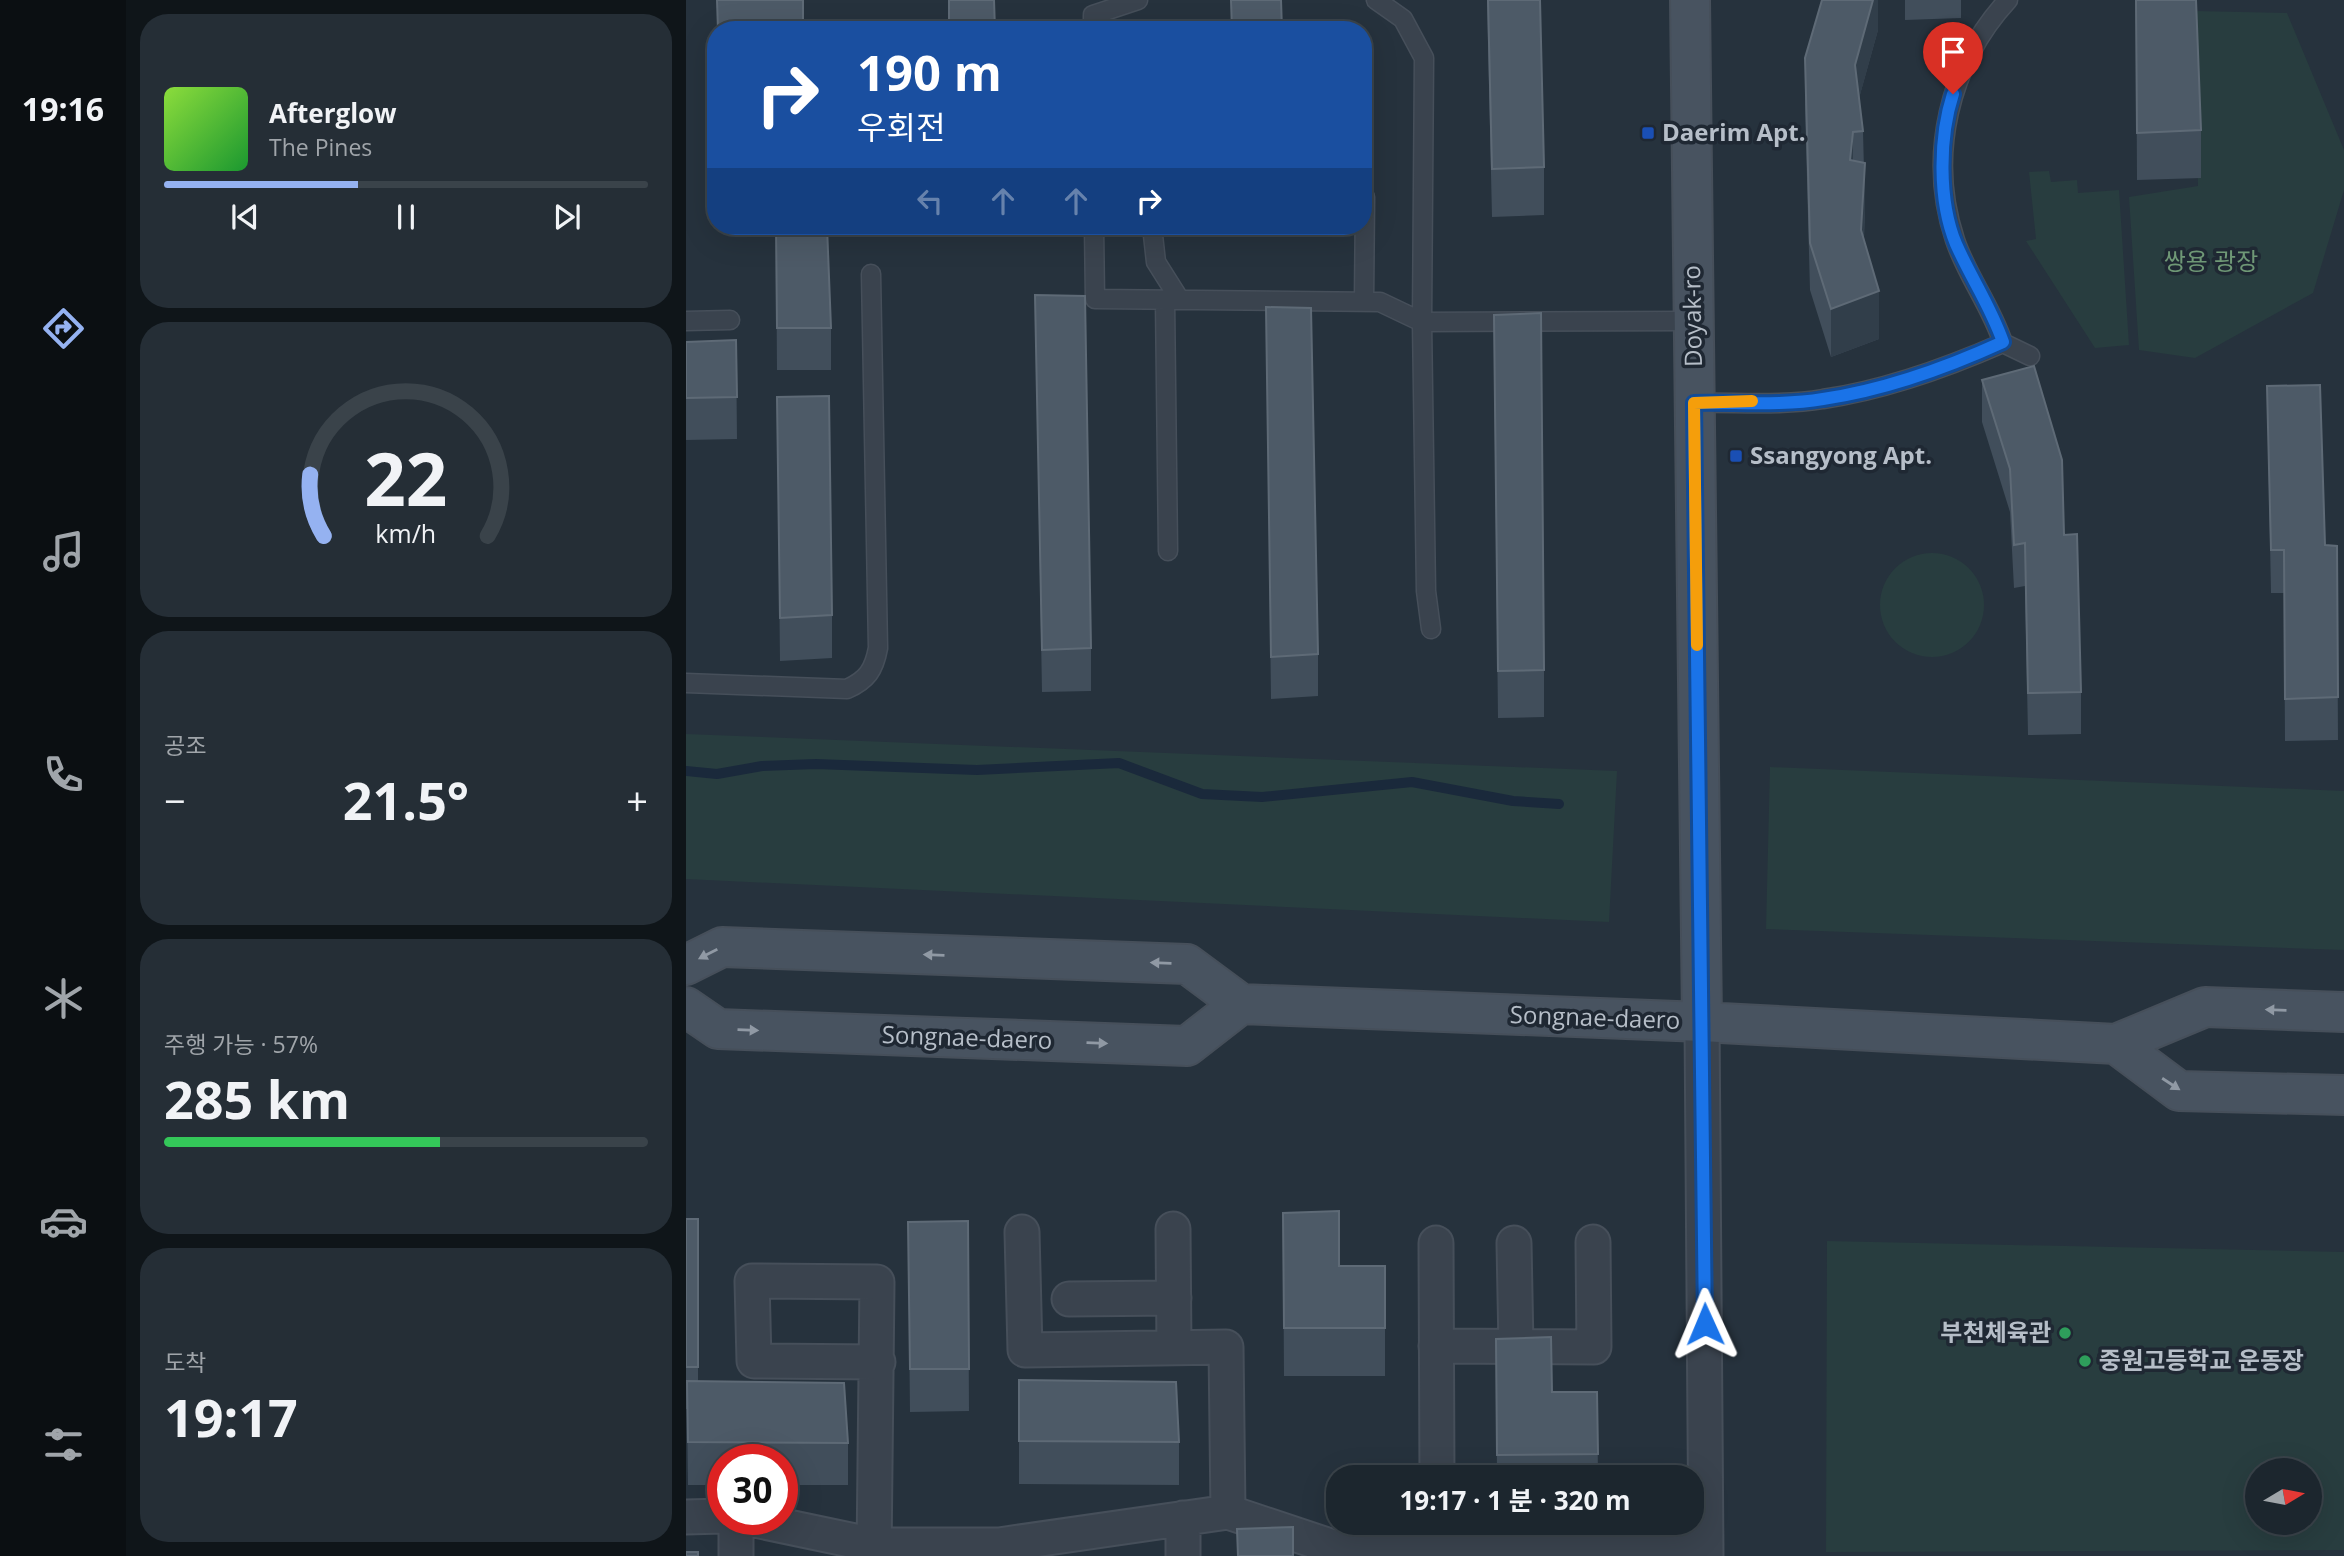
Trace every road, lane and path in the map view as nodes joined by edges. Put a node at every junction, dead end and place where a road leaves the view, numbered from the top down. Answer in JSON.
{"nodes":[{"id":1,"x":1138,"y":0,"type":"edge"},
{"id":2,"x":1376,"y":0,"type":"edge"},
{"id":3,"x":1689,"y":0,"type":"edge"},
{"id":4,"x":2008,"y":0,"type":"edge"},
{"id":5,"x":1093,"y":21,"type":"edge"},
{"id":6,"x":1094,"y":235,"type":"edge"},
{"id":7,"x":1153,"y":235,"type":"edge"},
{"id":8,"x":1365,"y":235,"type":"edge"},
{"id":9,"x":872,"y":274,"type":"dead end"},
{"id":10,"x":1172,"y":300,"type":"junction"},
{"id":11,"x":1364,"y":302,"type":"junction"},
{"id":12,"x":730,"y":320,"type":"dead end"},
{"id":13,"x":686,"y":321,"type":"edge"},
{"id":14,"x":1693,"y":321,"type":"junction"},
{"id":15,"x":1422,"y":322,"type":"junction"},
{"id":16,"x":2003,"y":342,"type":"junction"},
{"id":17,"x":2030,"y":356,"type":"dead end"},
{"id":18,"x":1694,"y":403,"type":"junction"},
{"id":19,"x":1168,"y":551,"type":"dead end"},
{"id":20,"x":1431,"y":629,"type":"dead end"},
{"id":21,"x":686,"y":683,"type":"edge"},
{"id":22,"x":686,"y":965,"type":"edge"},
{"id":23,"x":1241,"y":1004,"type":"junction"},
{"id":24,"x":686,"y":1007,"type":"edge"},
{"id":25,"x":2344,"y":1012,"type":"edge"},
{"id":26,"x":1702,"y":1022,"type":"junction"},
{"id":27,"x":2116,"y":1044,"type":"junction"},
{"id":28,"x":2344,"y":1096,"type":"edge"},
{"id":29,"x":1173,"y":1229,"type":"dead end"},
{"id":30,"x":1022,"y":1232,"type":"dead end"},
{"id":31,"x":1594,"y":1242,"type":"dead end"},
{"id":32,"x":1436,"y":1243,"type":"dead end"},
{"id":33,"x":1514,"y":1243,"type":"dead end"},
{"id":34,"x":1069,"y":1298,"type":"dead end"},
{"id":35,"x":1174,"y":1298,"type":"junction"},
{"id":36,"x":1436,"y":1346,"type":"junction"},
{"id":37,"x":1174,"y":1347,"type":"junction"},
{"id":38,"x":1516,"y":1347,"type":"junction"},
{"id":39,"x":878,"y":1362,"type":"dead end"},
{"id":40,"x":1437,"y":1465,"type":"edge"},
{"id":41,"x":1228,"y":1512,"type":"junction"},
{"id":42,"x":707,"y":1516,"type":"edge"},
{"id":43,"x":686,"y":1517,"type":"edge"},
{"id":44,"x":1183,"y":1518,"type":"junction"},
{"id":45,"x":798,"y":1531,"type":"edge"},
{"id":46,"x":736,"y":1535,"type":"edge"},
{"id":47,"x":1437,"y":1542,"type":"edge"},
{"id":48,"x":874,"y":1550,"type":"edge"},
{"id":49,"x":1706,"y":1550,"type":"edge"},
{"id":50,"x":736,"y":1556,"type":"edge"},
{"id":51,"x":1184,"y":1556,"type":"edge"}],
"edges":[{"from":1,"to":5,"type":"lane"},
{"from":2,"to":15,"type":"lane"},
{"from":3,"to":14,"type":"street","name":"Doyak-ro"},
{"from":4,"to":16,"type":"lane"},
{"from":6,"to":10,"type":"lane"},
{"from":7,"to":10,"type":"lane"},
{"from":8,"to":11,"type":"lane"},
{"from":9,"to":21,"type":"lane"},
{"from":10,"to":11,"type":"lane"},
{"from":10,"to":19,"type":"lane"},
{"from":11,"to":15,"type":"lane"},
{"from":12,"to":13,"type":"lane"},
{"from":14,"to":15,"type":"lane"},
{"from":14,"to":18,"type":"street","name":"Doyak-ro"},
{"from":15,"to":20,"type":"lane"},
{"from":16,"to":17,"type":"lane"},
{"from":16,"to":18,"type":"lane"},
{"from":18,"to":26,"type":"street","name":"Doyak-ro"},
{"from":23,"to":22,"type":"street","one_way":true},
{"from":24,"to":23,"type":"street","name":"Songnae-daero","one_way":true},
{"from":23,"to":26,"type":"street","name":"Songnae-daero"},
{"from":25,"to":27,"type":"street","name":"Songnae-daero","one_way":true},
{"from":26,"to":27,"type":"street","name":"Songnae-daero"},
{"from":26,"to":49,"type":"street","name":"Doyak-ro"},
{"from":27,"to":28,"type":"street","one_way":true},
{"from":29,"to":35,"type":"street"},
{"from":30,"to":37,"type":"street"},
{"from":31,"to":38,"type":"street"},
{"from":32,"to":36,"type":"street"},
{"from":33,"to":38,"type":"street"},
{"from":34,"to":35,"type":"street"},
{"from":35,"to":37,"type":"street"},
{"from":36,"to":38,"type":"street"},
{"from":36,"to":40,"type":"street"},
{"from":37,"to":41,"type":"street"},
{"from":39,"to":48,"type":"street"},
{"from":41,"to":44,"type":"street"},
{"from":41,"to":47,"type":"street"},
{"from":42,"to":43,"type":"street"},
{"from":44,"to":48,"type":"street"},
{"from":44,"to":51,"type":"street"},
{"from":45,"to":48,"type":"street"},
{"from":46,"to":50,"type":"street"},
{"from":47,"to":49,"type":"street"}]}
